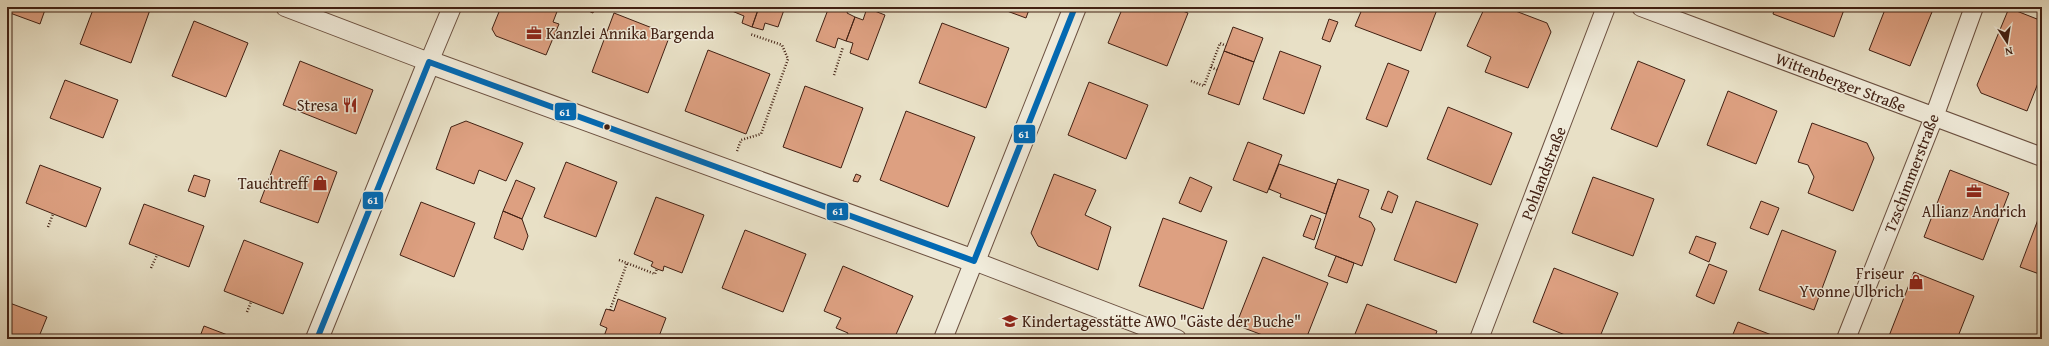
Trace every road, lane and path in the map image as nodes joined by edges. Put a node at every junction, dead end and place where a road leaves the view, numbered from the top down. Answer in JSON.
{"nodes":[{"id":1,"x":285,"y":7,"type":"edge"},
{"id":2,"x":452,"y":7,"type":"edge"},
{"id":3,"x":1075,"y":7,"type":"edge"},
{"id":4,"x":1606,"y":7,"type":"edge"},
{"id":5,"x":1641,"y":7,"type":"edge"},
{"id":6,"x":1974,"y":7,"type":"edge"},
{"id":7,"x":750,"y":34,"type":"dead end"},
{"id":8,"x":1226,"y":46,"type":"dead end"},
{"id":9,"x":843,"y":47,"type":"dead end"},
{"id":10,"x":429,"y":62,"type":"junction"},
{"id":11,"x":1211,"y":67,"type":"junction"},
{"id":12,"x":1217,"y":70,"type":"dead end"},
{"id":13,"x":834,"y":74,"type":"dead end"},
{"id":14,"x":1191,"y":81,"type":"dead end"},
{"id":15,"x":1934,"y":117,"type":"junction"},
{"id":16,"x":739,"y":146,"type":"dead end"},
{"id":17,"x":2042,"y":157,"type":"edge"},
{"id":18,"x":53,"y":214,"type":"dead end"},
{"id":19,"x":48,"y":227,"type":"dead end"},
{"id":20,"x":157,"y":255,"type":"dead end"},
{"id":21,"x":618,"y":260,"type":"dead end"},
{"id":22,"x":974,"y":261,"type":"junction"},
{"id":23,"x":627,"y":263,"type":"junction"},
{"id":24,"x":151,"y":268,"type":"dead end"},
{"id":25,"x":657,"y":269,"type":"dead end"},
{"id":26,"x":251,"y":302,"type":"dead end"},
{"id":27,"x":610,"y":310,"type":"dead end"},
{"id":28,"x":247,"y":312,"type":"dead end"},
{"id":29,"x":317,"y":339,"type":"edge"},
{"id":30,"x":944,"y":339,"type":"edge"},
{"id":31,"x":1176,"y":339,"type":"edge"},
{"id":32,"x":1480,"y":339,"type":"edge"},
{"id":33,"x":1846,"y":339,"type":"edge"}],
"edges":[{"from":1,"to":10,"type":"street"},
{"from":2,"to":10,"type":"street"},
{"from":3,"to":22,"type":"street"},
{"from":4,"to":32,"type":"street","name":"Pohlandstraße"},
{"from":5,"to":15,"type":"street","name":"Wittenberger Straße"},
{"from":6,"to":15,"type":"street","name":"Tzschimmerstraße"},
{"from":7,"to":16,"type":"path"},
{"from":8,"to":11,"type":"path"},
{"from":9,"to":13,"type":"path"},
{"from":10,"to":22,"type":"street"},
{"from":10,"to":29,"type":"street"},
{"from":11,"to":12,"type":"path"},
{"from":11,"to":14,"type":"path"},
{"from":15,"to":17,"type":"street","name":"Wittenberger Straße"},
{"from":15,"to":33,"type":"street","name":"Tzschimmerstraße"},
{"from":18,"to":19,"type":"path"},
{"from":20,"to":24,"type":"path"},
{"from":21,"to":23,"type":"path"},
{"from":22,"to":30,"type":"street"},
{"from":22,"to":31,"type":"street"},
{"from":23,"to":25,"type":"path"},
{"from":23,"to":27,"type":"path"},
{"from":26,"to":28,"type":"path"}]}
